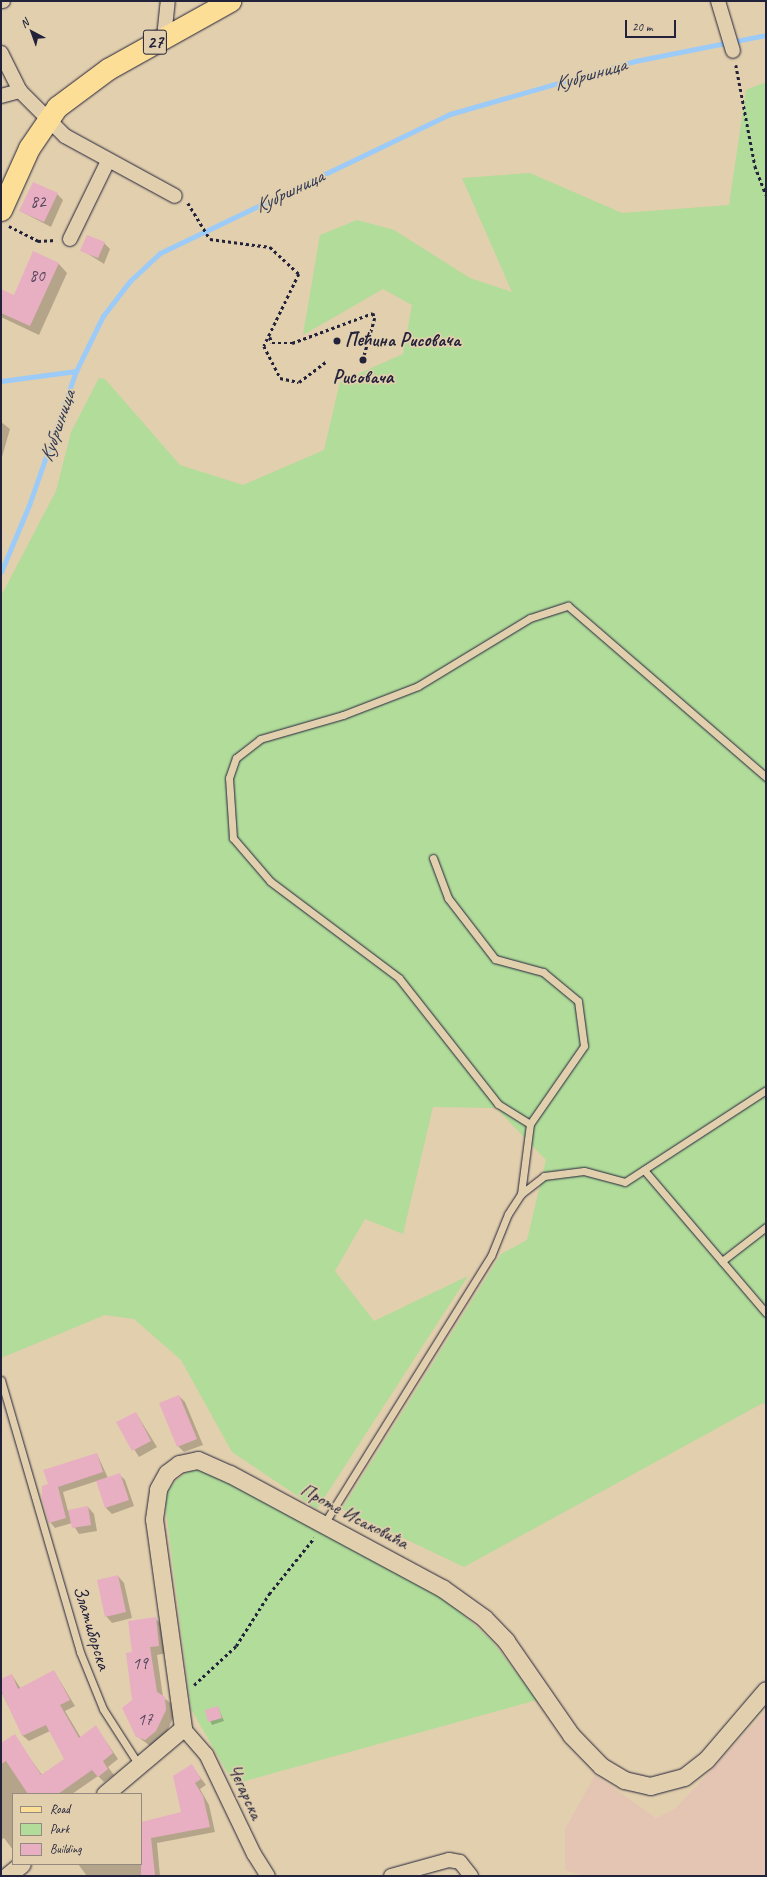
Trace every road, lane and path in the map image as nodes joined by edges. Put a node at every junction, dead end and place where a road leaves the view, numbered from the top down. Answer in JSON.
{"nodes":[{"id":1,"x":168,"y":1,"type":"edge"},
{"id":2,"x":230,"y":1,"type":"edge"},
{"id":3,"x":718,"y":1,"type":"edge"},
{"id":4,"x":164,"y":37,"type":"junction"},
{"id":5,"x":733,"y":51,"type":"joint"},
{"id":6,"x":1,"y":53,"type":"edge"},
{"id":7,"x":20,"y":91,"type":"junction"},
{"id":8,"x":1,"y":96,"type":"edge"},
{"id":9,"x":48,"y":119,"type":"junction"},
{"id":10,"x":108,"y":161,"type":"junction"},
{"id":11,"x":766,"y":195,"type":"edge"},
{"id":12,"x":175,"y":196,"type":"dead end"},
{"id":13,"x":191,"y":204,"type":"dead end"},
{"id":14,"x":1,"y":210,"type":"edge"},
{"id":15,"x":1,"y":222,"type":"edge"},
{"id":16,"x":70,"y":239,"type":"joint"},
{"id":17,"x":274,"y":325,"type":"junction"},
{"id":18,"x":363,"y":360,"type":"dead end"},
{"id":19,"x":326,"y":362,"type":"dead end"},
{"id":20,"x":766,"y":777,"type":"edge"},
{"id":21,"x":433,"y":858,"type":"dead end"},
{"id":22,"x":766,"y":1090,"type":"edge"},
{"id":23,"x":530,"y":1124,"type":"junction"},
{"id":24,"x":644,"y":1170,"type":"junction"},
{"id":25,"x":521,"y":1194,"type":"junction"},
{"id":26,"x":766,"y":1227,"type":"edge"},
{"id":27,"x":722,"y":1261,"type":"junction"},
{"id":28,"x":766,"y":1313,"type":"edge"},
{"id":29,"x":1,"y":1380,"type":"edge"},
{"id":30,"x":324,"y":1524,"type":"junction"},
{"id":31,"x":766,"y":1690,"type":"edge"},
{"id":32,"x":179,"y":1696,"type":"junction"},
{"id":33,"x":183,"y":1728,"type":"junction"},
{"id":34,"x":139,"y":1765,"type":"junction"},
{"id":35,"x":106,"y":1793,"type":"edge"},
{"id":36,"x":21,"y":1865,"type":"edge"},
{"id":37,"x":7,"y":1876,"type":"edge"},
{"id":38,"x":268,"y":1876,"type":"edge"},
{"id":39,"x":391,"y":1876,"type":"edge"},
{"id":40,"x":471,"y":1876,"type":"edge"}],
"edges":[{"from":1,"to":4,"type":"street"},
{"from":2,"to":4,"type":"main road","number":"27"},
{"from":3,"to":5,"type":"street"},
{"from":4,"to":9,"type":"main road","number":"27"},
{"from":5,"to":11,"type":"path"},
{"from":6,"to":7,"type":"street"},
{"from":7,"to":8,"type":"street"},
{"from":7,"to":9,"type":"street"},
{"from":9,"to":10,"type":"street"},
{"from":9,"to":14,"type":"main road","number":"27"},
{"from":10,"to":12,"type":"street"},
{"from":10,"to":16,"type":"street"},
{"from":13,"to":17,"type":"path"},
{"from":15,"to":16,"type":"path"},
{"from":17,"to":18,"type":"path"},
{"from":17,"to":19,"type":"path"},
{"from":20,"to":23,"type":"lane"},
{"from":21,"to":23,"type":"lane"},
{"from":22,"to":24,"type":"lane"},
{"from":23,"to":25,"type":"lane"},
{"from":24,"to":25,"type":"lane"},
{"from":24,"to":27,"type":"lane"},
{"from":25,"to":30,"type":"lane"},
{"from":26,"to":27,"type":"lane"},
{"from":27,"to":28,"type":"lane"},
{"from":29,"to":34,"type":"lane","name":"Златиборска"},
{"from":30,"to":31,"type":"street","name":"Проте Исаковића"},
{"from":30,"to":32,"type":"path"},
{"from":30,"to":32,"type":"street","name":"Проте Исаковића"},
{"from":32,"to":33,"type":"street","name":"Проте Исаковића"},
{"from":33,"to":34,"type":"street"},
{"from":33,"to":38,"type":"street","name":"Чегарска"},
{"from":34,"to":35,"type":"street"},
{"from":36,"to":37,"type":"street"},
{"from":39,"to":40,"type":"street"}]}
